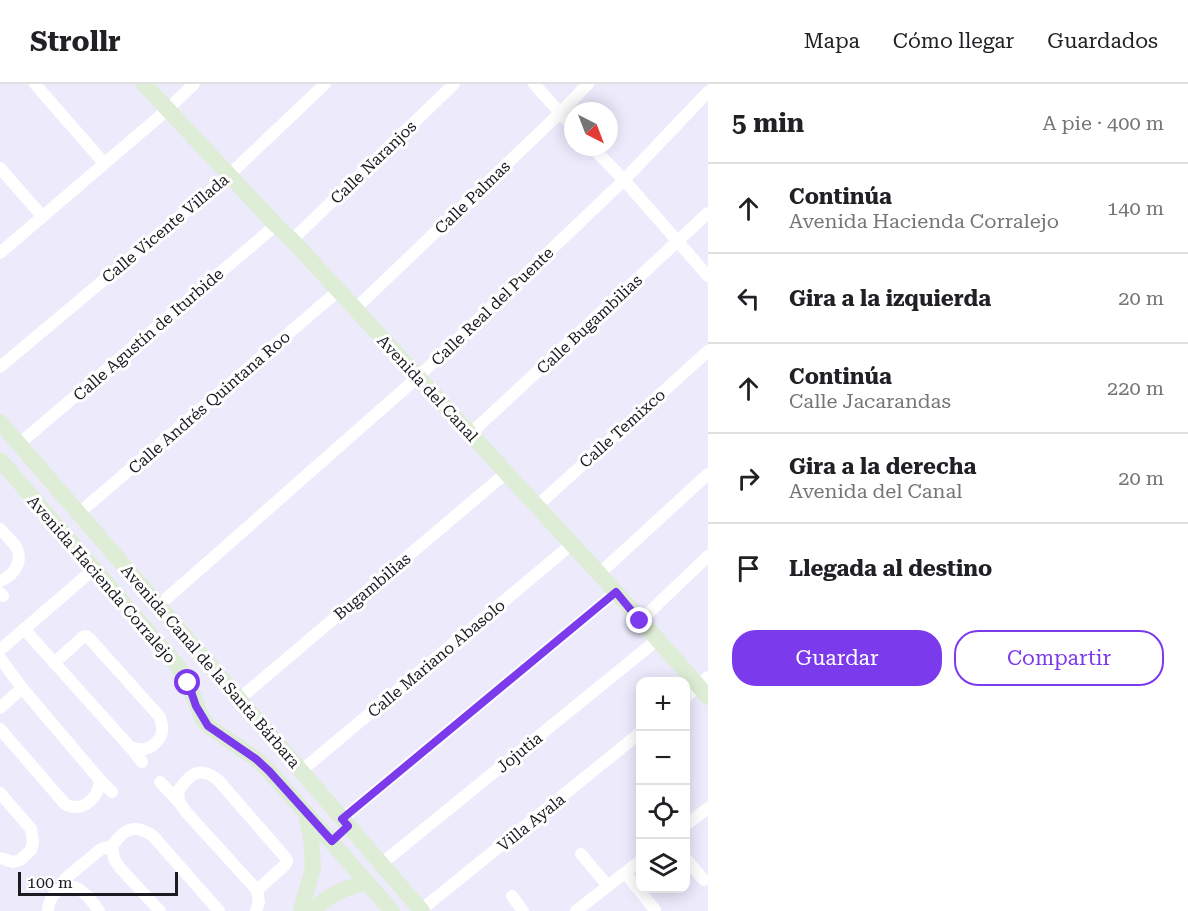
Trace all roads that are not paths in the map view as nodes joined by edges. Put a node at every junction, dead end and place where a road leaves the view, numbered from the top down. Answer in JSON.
{"nodes":[{"id":1,"x":35,"y":84,"type":"edge"},
{"id":2,"x":144,"y":84,"type":"edge"},
{"id":3,"x":194,"y":84,"type":"edge"},
{"id":4,"x":325,"y":84,"type":"edge"},
{"id":5,"x":454,"y":84,"type":"edge"},
{"id":6,"x":534,"y":84,"type":"edge"},
{"id":7,"x":588,"y":84,"type":"edge"},
{"id":8,"x":708,"y":92,"type":"edge"},
{"id":9,"x":167,"y":110,"type":"junction"},
{"id":10,"x":560,"y":113,"type":"junction"},
{"id":11,"x":564,"y":117,"type":"edge"},
{"id":12,"x":601,"y":156,"type":"edge"},
{"id":13,"x":104,"y":163,"type":"junction"},
{"id":14,"x":0,"y":168,"type":"edge"},
{"id":15,"x":229,"y":175,"type":"junction"},
{"id":16,"x":624,"y":180,"type":"junction"},
{"id":17,"x":708,"y":213,"type":"edge"},
{"id":18,"x":42,"y":216,"type":"junction"},
{"id":19,"x":276,"y":225,"type":"junction"},
{"id":20,"x":292,"y":240,"type":"junction"},
{"id":21,"x":678,"y":242,"type":"junction"},
{"id":22,"x":0,"y":253,"type":"edge"},
{"id":23,"x":708,"y":276,"type":"edge"},
{"id":24,"x":339,"y":291,"type":"junction"},
{"id":25,"x":355,"y":309,"type":"junction"},
{"id":26,"x":708,"y":351,"type":"edge"},
{"id":27,"x":0,"y":367,"type":"edge"},
{"id":28,"x":418,"y":377,"type":"junction"},
{"id":29,"x":0,"y":422,"type":"edge"},
{"id":30,"x":470,"y":434,"type":"junction"},
{"id":31,"x":19,"y":444,"type":"junction"},
{"id":32,"x":0,"y":460,"type":"edge"},
{"id":33,"x":506,"y":473,"type":"junction"},
{"id":34,"x":708,"y":474,"type":"edge"},
{"id":35,"x":537,"y":506,"type":"junction"},
{"id":36,"x":79,"y":513,"type":"junction"},
{"id":37,"x":0,"y":529,"type":"edge"},
{"id":38,"x":572,"y":544,"type":"junction"},
{"id":39,"x":708,"y":556,"type":"edge"},
{"id":40,"x":94,"y":569,"type":"junction"},
{"id":41,"x":599,"y":574,"type":"junction"},
{"id":42,"x":0,"y":581,"type":"edge"},
{"id":43,"x":616,"y":592,"type":"junction"},
{"id":44,"x":158,"y":606,"type":"junction"},
{"id":45,"x":640,"y":621,"type":"junction"},
{"id":46,"x":24,"y":629,"type":"junction"},
{"id":47,"x":657,"y":640,"type":"junction"},
{"id":48,"x":0,"y":650,"type":"edge"},
{"id":49,"x":0,"y":658,"type":"edge"},
{"id":50,"x":54,"y":663,"type":"junction"},
{"id":51,"x":22,"y":688,"type":"junction"},
{"id":52,"x":700,"y":689,"type":"edge"},
{"id":53,"x":238,"y":699,"type":"junction"},
{"id":54,"x":0,"y":708,"type":"edge"},
{"id":55,"x":0,"y":729,"type":"edge"},
{"id":56,"x":636,"y":736,"type":"edge"},
{"id":57,"x":130,"y":747,"type":"junction"},
{"id":58,"x":142,"y":762,"type":"dead end"},
{"id":59,"x":301,"y":771,"type":"junction"},
{"id":60,"x":100,"y":780,"type":"junction"},
{"id":61,"x":160,"y":782,"type":"dead end"},
{"id":62,"x":112,"y":792,"type":"dead end"},
{"id":63,"x":0,"y":793,"type":"edge"},
{"id":64,"x":179,"y":802,"type":"junction"},
{"id":65,"x":708,"y":808,"type":"edge"},
{"id":66,"x":305,"y":810,"type":"junction"},
{"id":67,"x":690,"y":822,"type":"edge"},
{"id":68,"x":345,"y":823,"type":"junction"},
{"id":69,"x":332,"y":841,"type":"junction"},
{"id":70,"x":112,"y":846,"type":"junction"},
{"id":71,"x":581,"y":854,"type":"dead end"},
{"id":72,"x":0,"y":858,"type":"edge"},
{"id":73,"x":381,"y":864,"type":"junction"},
{"id":74,"x":636,"y":864,"type":"edge"},
{"id":75,"x":690,"y":864,"type":"edge"},
{"id":76,"x":625,"y":873,"type":"junction"},
{"id":77,"x":704,"y":880,"type":"dead end"},
{"id":78,"x":367,"y":882,"type":"junction"},
{"id":79,"x":608,"y":886,"type":"junction"},
{"id":80,"x":58,"y":890,"type":"junction"},
{"id":81,"x":257,"y":890,"type":"junction"},
{"id":82,"x":512,"y":896,"type":"dead end"},
{"id":83,"x":584,"y":909,"type":"edge"},
{"id":84,"x":655,"y":910,"type":"edge"},
{"id":85,"x":48,"y":911,"type":"edge"},
{"id":86,"x":99,"y":911,"type":"edge"},
{"id":87,"x":160,"y":911,"type":"edge"},
{"id":88,"x":219,"y":911,"type":"edge"},
{"id":89,"x":256,"y":911,"type":"edge"},
{"id":90,"x":301,"y":911,"type":"edge"},
{"id":91,"x":312,"y":911,"type":"edge"},
{"id":92,"x":392,"y":911,"type":"edge"},
{"id":93,"x":421,"y":911,"type":"edge"},
{"id":94,"x":523,"y":911,"type":"edge"}],
"edges":[{"from":1,"to":13,"type":"street"},
{"from":2,"to":9,"type":"main road","name":"Avenida del Canal"},
{"from":3,"to":9,"type":"street"},
{"from":4,"to":15,"type":"street","name":"Calle Vicente Villada"},
{"from":5,"to":20,"type":"street","name":"Calle Naranjos"},
{"from":6,"to":10,"type":"street"},
{"from":7,"to":10,"type":"street","name":"Calle Palmas"},
{"from":8,"to":16,"type":"street","name":"Calle Real del Puente"},
{"from":9,"to":13,"type":"street"},
{"from":9,"to":15,"type":"main road","name":"Avenida del Canal"},
{"from":10,"to":11,"type":"street"},
{"from":10,"to":25,"type":"street","name":"Calle Palmas"},
{"from":12,"to":16,"type":"street"},
{"from":13,"to":18,"type":"street"},
{"from":14,"to":18,"type":"street"},
{"from":15,"to":19,"type":"main road","name":"Avenida del Canal"},
{"from":15,"to":27,"type":"street","name":"Calle Vicente Villada"},
{"from":16,"to":21,"type":"street"},
{"from":16,"to":28,"type":"street","name":"Calle Real del Puente"},
{"from":17,"to":21,"type":"street","name":"Calle Bugambilias"},
{"from":18,"to":22,"type":"street"},
{"from":19,"to":20,"type":"main road","name":"Avenida del Canal"},
{"from":19,"to":31,"type":"street","name":"Calle Agustín de Iturbide"},
{"from":20,"to":24,"type":"main road","name":"Avenida del Canal"},
{"from":21,"to":23,"type":"street"},
{"from":21,"to":30,"type":"street","name":"Calle Bugambilias"},
{"from":24,"to":25,"type":"main road","name":"Avenida del Canal"},
{"from":24,"to":36,"type":"street","name":"Calle Andrés Quintana Roo"},
{"from":25,"to":28,"type":"main road","name":"Avenida del Canal"},
{"from":26,"to":35,"type":"street","name":"Calle Temixco"},
{"from":28,"to":30,"type":"main road","name":"Avenida del Canal"},
{"from":28,"to":44,"type":"street","name":"Calle Real del Puente"},
{"from":29,"to":31,"type":"main road","name":"Avenida Canal de la Santa Bárbara"},
{"from":30,"to":33,"type":"main road","name":"Avenida del Canal"},
{"from":31,"to":36,"type":"main road","name":"Avenida Canal de la Santa Bárbara"},
{"from":32,"to":40,"type":"main road","name":"Avenida Hacienda Corralejo"},
{"from":33,"to":35,"type":"main road","name":"Avenida del Canal"},
{"from":33,"to":53,"type":"street","name":"Bugambilias"},
{"from":34,"to":41,"type":"street"},
{"from":35,"to":38,"type":"main road","name":"Avenida del Canal"},
{"from":36,"to":44,"type":"main road","name":"Avenida Canal de la Santa Bárbara"},
{"from":37,"to":42,"type":"street"},
{"from":38,"to":41,"type":"main road","name":"Avenida del Canal"},
{"from":38,"to":59,"type":"street","name":"Calle Mariano Abasolo"},
{"from":39,"to":45,"type":"street"},
{"from":40,"to":46,"type":"street"},
{"from":40,"to":66,"type":"main road","name":"Avenida Hacienda Corralejo"},
{"from":41,"to":43,"type":"main road","name":"Avenida del Canal"},
{"from":43,"to":45,"type":"main road","name":"Avenida del Canal"},
{"from":43,"to":68,"type":"street"},
{"from":44,"to":53,"type":"main road","name":"Avenida Canal de la Santa Bárbara"},
{"from":45,"to":47,"type":"main road","name":"Avenida del Canal"},
{"from":46,"to":48,"type":"street"},
{"from":46,"to":50,"type":"street"},
{"from":47,"to":52,"type":"main road","name":"Avenida del Canal"},
{"from":47,"to":73,"type":"street","name":"Jojutia"},
{"from":49,"to":51,"type":"street"},
{"from":50,"to":57,"type":"street"},
{"from":50,"to":57,"type":"street"},
{"from":51,"to":54,"type":"street"},
{"from":51,"to":60,"type":"street"},
{"from":53,"to":59,"type":"main road","name":"Avenida Canal de la Santa Bárbara"},
{"from":55,"to":60,"type":"street"},
{"from":56,"to":93,"type":"street","name":"Villa Ayala"},
{"from":57,"to":58,"type":"street"},
{"from":59,"to":68,"type":"main road","name":"Avenida Canal de la Santa Bárbara"},
{"from":60,"to":62,"type":"street"},
{"from":61,"to":64,"type":"street"},
{"from":63,"to":72,"type":"street"},
{"from":64,"to":81,"type":"street"},
{"from":64,"to":81,"type":"street"},
{"from":65,"to":67,"type":"street"},
{"from":66,"to":69,"type":"main road","name":"Avenida Hacienda Corralejo"},
{"from":66,"to":90,"type":"main road"},
{"from":68,"to":69,"type":"main road"},
{"from":68,"to":73,"type":"main road","name":"Avenida Canal de la Santa Bárbara"},
{"from":69,"to":78,"type":"main road","name":"Avenida Hacienda Corralejo"},
{"from":70,"to":80,"type":"street"},
{"from":70,"to":87,"type":"street"},
{"from":70,"to":88,"type":"street"},
{"from":71,"to":79,"type":"street"},
{"from":73,"to":93,"type":"main road","name":"Avenida Canal de la Santa Bárbara"},
{"from":74,"to":76,"type":"street"},
{"from":75,"to":77,"type":"street"},
{"from":76,"to":79,"type":"street"},
{"from":76,"to":84,"type":"street"},
{"from":78,"to":91,"type":"main road"},
{"from":78,"to":92,"type":"main road","name":"Avenida Hacienda Corralejo"},
{"from":79,"to":83,"type":"street"},
{"from":80,"to":85,"type":"street"},
{"from":80,"to":86,"type":"street"},
{"from":81,"to":89,"type":"street"},
{"from":82,"to":94,"type":"street"}]}
